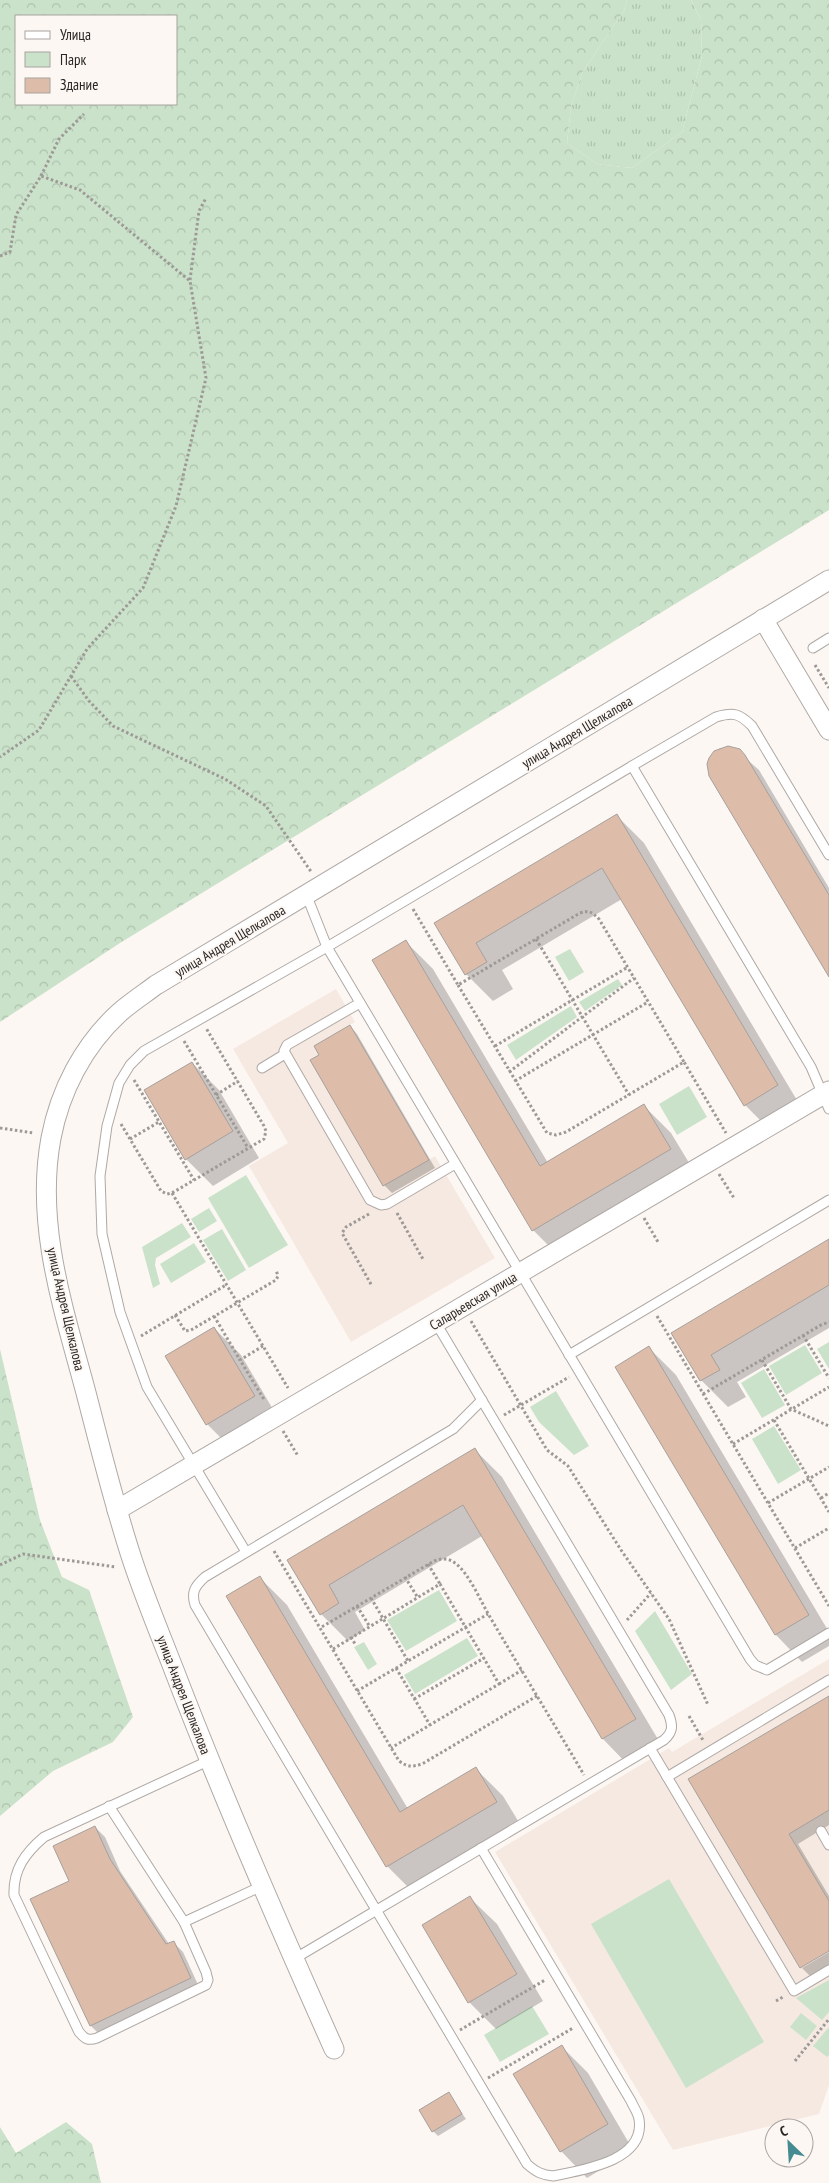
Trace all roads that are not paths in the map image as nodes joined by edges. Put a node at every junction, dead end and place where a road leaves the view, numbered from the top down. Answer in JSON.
{"nodes":[{"id":1,"x":829,"y":580,"type":"edge"},
{"id":2,"x":763,"y":620,"type":"junction"},
{"id":3,"x":829,"y":638,"type":"edge"},
{"id":4,"x":813,"y":648,"type":"dead end"},
{"id":5,"x":829,"y":730,"type":"edge"},
{"id":6,"x":632,"y":766,"type":"junction"},
{"id":7,"x":829,"y":855,"type":"edge"},
{"id":8,"x":314,"y":890,"type":"junction"},
{"id":9,"x":326,"y":948,"type":"junction"},
{"id":10,"x":360,"y":1003,"type":"junction"},
{"id":11,"x":285,"y":1054,"type":"junction"},
{"id":12,"x":262,"y":1068,"type":"dead end"},
{"id":13,"x":827,"y":1098,"type":"edge"},
{"id":14,"x":456,"y":1164,"type":"junction"},
{"id":15,"x":829,"y":1200,"type":"edge"},
{"id":16,"x":520,"y":1273,"type":"junction"},
{"id":17,"x":436,"y":1323,"type":"junction"},
{"id":18,"x":569,"y":1354,"type":"junction"},
{"id":19,"x":482,"y":1400,"type":"junction"},
{"id":20,"x":194,"y":1465,"type":"junction"},
{"id":21,"x":118,"y":1510,"type":"junction"},
{"id":22,"x":246,"y":1552,"type":"junction"},
{"id":23,"x":829,"y":1633,"type":"edge"},
{"id":24,"x":829,"y":1680,"type":"edge"},
{"id":25,"x":650,"y":1748,"type":"junction"},
{"id":26,"x":210,"y":1760,"type":"junction"},
{"id":27,"x":667,"y":1777,"type":"junction"},
{"id":28,"x":109,"y":1806,"type":"junction"},
{"id":29,"x":821,"y":1831,"type":"dead end"},
{"id":30,"x":829,"y":1845,"type":"edge"},
{"id":31,"x":481,"y":1848,"type":"junction"},
{"id":32,"x":262,"y":1886,"type":"junction"},
{"id":33,"x":376,"y":1910,"type":"junction"},
{"id":34,"x":184,"y":1922,"type":"junction"},
{"id":35,"x":294,"y":1959,"type":"junction"},
{"id":36,"x":829,"y":1970,"type":"edge"},
{"id":37,"x":334,"y":2049,"type":"dead end"}],
"edges":[{"from":1,"to":2,"type":"street","name":"улица Андрея Щелкалова"},
{"from":2,"to":5,"type":"street"},
{"from":2,"to":8,"type":"street","name":"улица Андрея Щелкалова"},
{"from":3,"to":4,"type":"lane"},
{"from":6,"to":7,"type":"lane"},
{"from":6,"to":9,"type":"lane"},
{"from":6,"to":13,"type":"lane"},
{"from":8,"to":9,"type":"lane"},
{"from":8,"to":21,"type":"street","name":"улица Андрея Щелкалова"},
{"from":9,"to":10,"type":"lane"},
{"from":9,"to":20,"type":"lane"},
{"from":10,"to":11,"type":"lane"},
{"from":10,"to":14,"type":"lane"},
{"from":11,"to":12,"type":"lane"},
{"from":11,"to":14,"type":"lane"},
{"from":13,"to":16,"type":"street","name":"Саларьевская улица"},
{"from":14,"to":16,"type":"lane"},
{"from":15,"to":18,"type":"lane"},
{"from":16,"to":17,"type":"street","name":"Саларьевская улица"},
{"from":16,"to":18,"type":"lane"},
{"from":17,"to":19,"type":"lane"},
{"from":17,"to":20,"type":"street","name":"Саларьевская улица"},
{"from":18,"to":23,"type":"lane"},
{"from":19,"to":22,"type":"lane"},
{"from":19,"to":25,"type":"lane"},
{"from":20,"to":21,"type":"street","name":"Саларьевская улица"},
{"from":20,"to":22,"type":"lane"},
{"from":21,"to":26,"type":"street","name":"улица Андрея Щелкалова"},
{"from":22,"to":33,"type":"lane"},
{"from":24,"to":27,"type":"lane"},
{"from":25,"to":27,"type":"lane"},
{"from":25,"to":31,"type":"lane"},
{"from":26,"to":28,"type":"lane"},
{"from":26,"to":32,"type":"street","name":"улица Андрея Щелкалова"},
{"from":27,"to":36,"type":"lane"},
{"from":28,"to":34,"type":"lane"},
{"from":28,"to":34,"type":"lane"},
{"from":29,"to":30,"type":"lane"},
{"from":31,"to":33,"type":"lane"},
{"from":31,"to":33,"type":"lane"},
{"from":32,"to":34,"type":"lane"},
{"from":32,"to":35,"type":"street","name":"улица Андрея Щелкалова"},
{"from":33,"to":35,"type":"lane"},
{"from":35,"to":37,"type":"street","name":"улица Андрея Щелкалова"}]}
